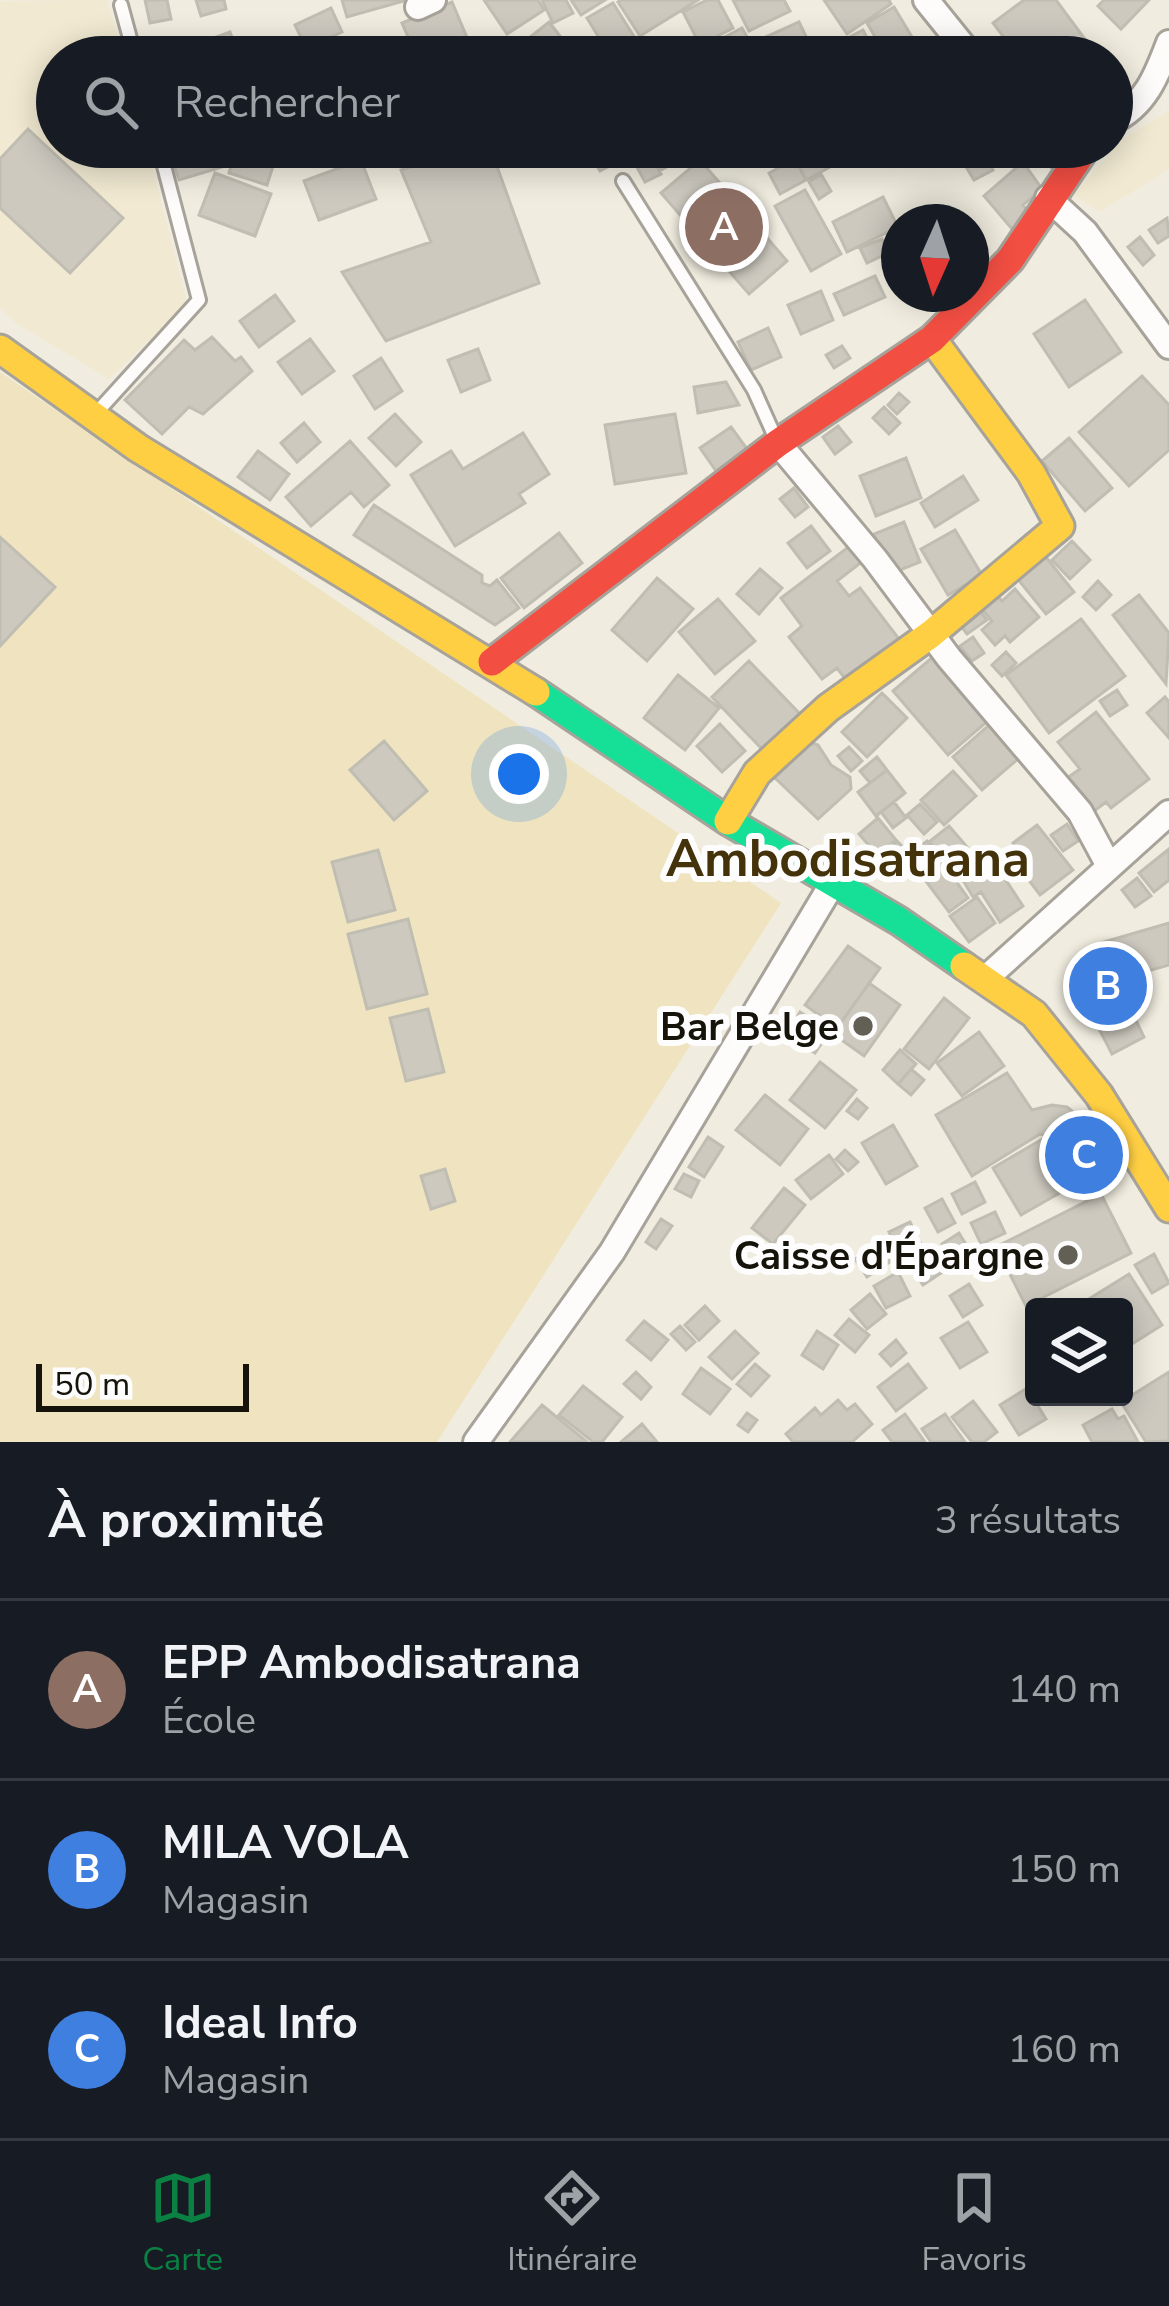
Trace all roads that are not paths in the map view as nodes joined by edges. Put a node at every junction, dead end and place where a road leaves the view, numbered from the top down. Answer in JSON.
{"nodes":[{"id":1,"x":926,"y":0,"type":"edge"},
{"id":2,"x":121,"y":4,"type":"dead end"},
{"id":3,"x":129,"y":36,"type":"edge"},
{"id":4,"x":955,"y":36,"type":"edge"},
{"id":5,"x":1169,"y":43,"type":"edge"},
{"id":6,"x":1161,"y":88,"type":"edge"},
{"id":7,"x":1133,"y":110,"type":"edge"},
{"id":8,"x":164,"y":168,"type":"edge"},
{"id":9,"x":1070,"y":168,"type":"edge"},
{"id":10,"x":623,"y":182,"type":"dead end"},
{"id":11,"x":1048,"y":198,"type":"junction"},
{"id":12,"x":932,"y":339,"type":"junction"},
{"id":13,"x":1169,"y":346,"type":"edge"},
{"id":14,"x":0,"y":349,"type":"edge"},
{"id":15,"x":93,"y":416,"type":"junction"},
{"id":16,"x":778,"y":443,"type":"junction"},
{"id":17,"x":931,"y":634,"type":"junction"},
{"id":18,"x":493,"y":662,"type":"junction"},
{"id":19,"x":1169,"y":813,"type":"edge"},
{"id":20,"x":728,"y":821,"type":"junction"},
{"id":21,"x":1108,"y":866,"type":"junction"},
{"id":22,"x":834,"y":881,"type":"junction"},
{"id":23,"x":985,"y":979,"type":"junction"},
{"id":24,"x":1169,"y":1208,"type":"edge"},
{"id":25,"x":476,"y":1442,"type":"edge"}],
"edges":[{"from":1,"to":4,"type":"street"},
{"from":2,"to":3,"type":"lane"},
{"from":5,"to":6,"type":"street"},
{"from":6,"to":7,"type":"street"},
{"from":8,"to":15,"type":"lane"},
{"from":9,"to":11,"type":"main road"},
{"from":10,"to":16,"type":"lane"},
{"from":11,"to":12,"type":"main road"},
{"from":11,"to":13,"type":"street"},
{"from":12,"to":16,"type":"main road"},
{"from":12,"to":17,"type":"main road"},
{"from":14,"to":15,"type":"main road"},
{"from":15,"to":18,"type":"main road"},
{"from":16,"to":17,"type":"street"},
{"from":16,"to":18,"type":"main road"},
{"from":17,"to":20,"type":"main road"},
{"from":17,"to":21,"type":"street"},
{"from":18,"to":20,"type":"main road"},
{"from":19,"to":21,"type":"street"},
{"from":20,"to":22,"type":"main road"},
{"from":21,"to":23,"type":"street"},
{"from":22,"to":23,"type":"main road"},
{"from":22,"to":25,"type":"street"},
{"from":23,"to":24,"type":"main road"}]}
